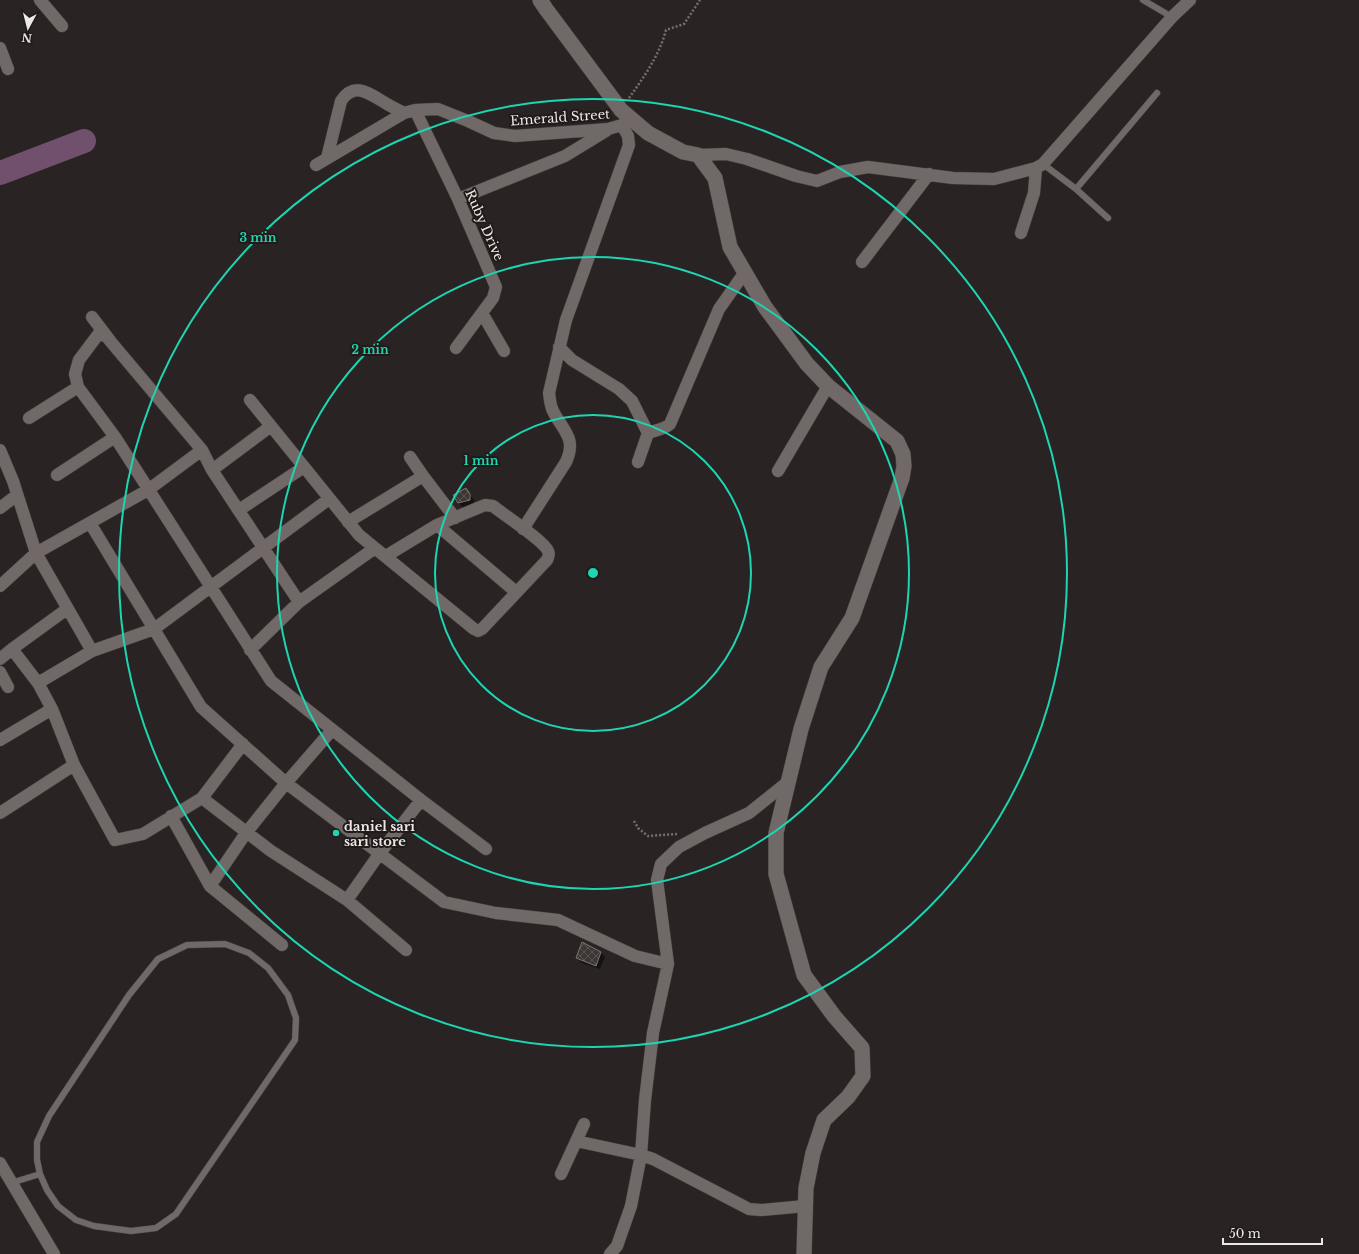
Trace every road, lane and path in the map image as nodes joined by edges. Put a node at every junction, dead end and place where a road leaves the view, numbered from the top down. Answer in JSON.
{"nodes":[{"id":1,"x":40,"y":0,"type":"edge"},
{"id":2,"x":540,"y":0,"type":"edge"},
{"id":3,"x":700,"y":0,"type":"edge"},
{"id":4,"x":1143,"y":0,"type":"edge"},
{"id":5,"x":1190,"y":0,"type":"edge"},
{"id":6,"x":1172,"y":17,"type":"junction"},
{"id":7,"x":62,"y":26,"type":"dead end"},
{"id":8,"x":0,"y":48,"type":"edge"},
{"id":9,"x":8,"y":69,"type":"dead end"},
{"id":10,"x":1156,"y":93,"type":"dead end"},
{"id":11,"x":409,"y":111,"type":"junction"},
{"id":12,"x":625,"y":118,"type":"junction"},
{"id":13,"x":608,"y":129,"type":"junction"},
{"id":14,"x":698,"y":155,"type":"junction"},
{"id":15,"x":327,"y":158,"type":"junction"},
{"id":16,"x":316,"y":165,"type":"dead end"},
{"id":17,"x":1039,"y":166,"type":"junction"},
{"id":18,"x":929,"y":174,"type":"junction"},
{"id":19,"x":1076,"y":189,"type":"junction"},
{"id":20,"x":458,"y":199,"type":"junction"},
{"id":21,"x":1108,"y":218,"type":"dead end"},
{"id":22,"x":1021,"y":233,"type":"dead end"},
{"id":23,"x":862,"y":262,"type":"dead end"},
{"id":24,"x":745,"y":272,"type":"junction"},
{"id":25,"x":482,"y":313,"type":"junction"},
{"id":26,"x":92,"y":317,"type":"dead end"},
{"id":27,"x":108,"y":338,"type":"junction"},
{"id":28,"x":559,"y":347,"type":"junction"},
{"id":29,"x":456,"y":348,"type":"dead end"},
{"id":30,"x":504,"y":351,"type":"dead end"},
{"id":31,"x":828,"y":386,"type":"junction"},
{"id":32,"x":78,"y":387,"type":"junction"},
{"id":33,"x":250,"y":400,"type":"dead end"},
{"id":34,"x":29,"y":418,"type":"dead end"},
{"id":35,"x":271,"y":426,"type":"junction"},
{"id":36,"x":648,"y":433,"type":"junction"},
{"id":37,"x":115,"y":437,"type":"junction"},
{"id":38,"x":0,"y":450,"type":"edge"},
{"id":39,"x":202,"y":450,"type":"junction"},
{"id":40,"x":410,"y":457,"type":"dead end"},
{"id":41,"x":638,"y":462,"type":"dead end"},
{"id":42,"x":304,"y":467,"type":"junction"},
{"id":43,"x":212,"y":470,"type":"junction"},
{"id":44,"x":778,"y":471,"type":"dead end"},
{"id":45,"x":57,"y":475,"type":"dead end"},
{"id":46,"x":423,"y":476,"type":"junction"},
{"id":47,"x":148,"y":490,"type":"junction"},
{"id":48,"x":17,"y":496,"type":"junction"},
{"id":49,"x":329,"y":498,"type":"junction"},
{"id":50,"x":0,"y":508,"type":"edge"},
{"id":51,"x":239,"y":510,"type":"junction"},
{"id":52,"x":455,"y":518,"type":"junction"},
{"id":53,"x":348,"y":522,"type":"junction"},
{"id":54,"x":90,"y":524,"type":"junction"},
{"id":55,"x":437,"y":525,"type":"junction"},
{"id":56,"x":524,"y":529,"type":"junction"},
{"id":57,"x":263,"y":548,"type":"junction"},
{"id":58,"x":375,"y":548,"type":"junction"},
{"id":59,"x":36,"y":553,"type":"junction"},
{"id":60,"x":386,"y":556,"type":"junction"},
{"id":61,"x":0,"y":586,"type":"edge"},
{"id":62,"x":212,"y":587,"type":"junction"},
{"id":63,"x":516,"y":592,"type":"junction"},
{"id":64,"x":299,"y":602,"type":"junction"},
{"id":65,"x":67,"y":609,"type":"junction"},
{"id":66,"x":154,"y":629,"type":"junction"},
{"id":67,"x":12,"y":649,"type":"junction"},
{"id":68,"x":250,"y":650,"type":"junction"},
{"id":69,"x":92,"y":651,"type":"junction"},
{"id":70,"x":0,"y":660,"type":"edge"},
{"id":71,"x":0,"y":672,"type":"edge"},
{"id":72,"x":38,"y":683,"type":"junction"},
{"id":73,"x":8,"y":687,"type":"dead end"},
{"id":74,"x":52,"y":709,"type":"junction"},
{"id":75,"x":332,"y":730,"type":"junction"},
{"id":76,"x":0,"y":740,"type":"edge"},
{"id":77,"x":243,"y":744,"type":"junction"},
{"id":78,"x":74,"y":765,"type":"junction"},
{"id":79,"x":789,"y":781,"type":"junction"},
{"id":80,"x":286,"y":783,"type":"junction"},
{"id":81,"x":202,"y":798,"type":"junction"},
{"id":82,"x":421,"y":800,"type":"junction"},
{"id":83,"x":0,"y":813,"type":"edge"},
{"id":84,"x":171,"y":816,"type":"junction"},
{"id":85,"x":634,"y":821,"type":"dead end"},
{"id":86,"x":246,"y":833,"type":"junction"},
{"id":87,"x":678,"y":834,"type":"dead end"},
{"id":88,"x":486,"y":849,"type":"dead end"},
{"id":89,"x":380,"y":853,"type":"junction"},
{"id":90,"x":210,"y":886,"type":"junction"},
{"id":91,"x":347,"y":900,"type":"junction"},
{"id":92,"x":282,"y":945,"type":"dead end"},
{"id":93,"x":406,"y":950,"type":"dead end"},
{"id":94,"x":668,"y":964,"type":"junction"},
{"id":95,"x":584,"y":1124,"type":"dead end"},
{"id":96,"x":576,"y":1141,"type":"junction"},
{"id":97,"x":641,"y":1155,"type":"junction"},
{"id":98,"x":0,"y":1163,"type":"edge"},
{"id":99,"x":40,"y":1174,"type":"junction"},
{"id":100,"x":561,"y":1174,"type":"dead end"},
{"id":101,"x":11,"y":1183,"type":"junction"},
{"id":102,"x":805,"y":1206,"type":"junction"},
{"id":103,"x":54,"y":1254,"type":"edge"},
{"id":104,"x":610,"y":1254,"type":"edge"},
{"id":105,"x":804,"y":1254,"type":"edge"}],
"edges":[{"from":1,"to":7,"type":"street"},
{"from":2,"to":12,"type":"street"},
{"from":3,"to":12,"type":"path"},
{"from":4,"to":6,"type":"lane"},
{"from":5,"to":6,"type":"street"},
{"from":6,"to":17,"type":"street"},
{"from":8,"to":9,"type":"street"},
{"from":10,"to":19,"type":"lane"},
{"from":11,"to":13,"type":"street","name":"Emerald Street"},
{"from":11,"to":15,"type":"street","name":"Emerald Street"},
{"from":11,"to":15,"type":"street"},
{"from":11,"to":20,"type":"street","name":"Ruby Drive"},
{"from":12,"to":13,"type":"street","name":"Emerald Street"},
{"from":12,"to":14,"type":"street"},
{"from":12,"to":28,"type":"street"},
{"from":13,"to":20,"type":"street"},
{"from":14,"to":18,"type":"street"},
{"from":14,"to":24,"type":"street"},
{"from":15,"to":16,"type":"street","name":"Emerald Street"},
{"from":17,"to":18,"type":"street"},
{"from":17,"to":19,"type":"lane"},
{"from":17,"to":22,"type":"street"},
{"from":18,"to":23,"type":"street"},
{"from":19,"to":21,"type":"lane"},
{"from":20,"to":25,"type":"street","name":"Ruby Drive"},
{"from":24,"to":31,"type":"street"},
{"from":24,"to":36,"type":"street"},
{"from":25,"to":29,"type":"street","name":"Ruby Drive"},
{"from":25,"to":30,"type":"street"},
{"from":26,"to":27,"type":"street"},
{"from":27,"to":32,"type":"street"},
{"from":27,"to":39,"type":"street"},
{"from":28,"to":36,"type":"street"},
{"from":28,"to":56,"type":"street"},
{"from":31,"to":44,"type":"street"},
{"from":31,"to":79,"type":"street"},
{"from":32,"to":34,"type":"street"},
{"from":32,"to":37,"type":"street"},
{"from":33,"to":35,"type":"street"},
{"from":35,"to":42,"type":"street"},
{"from":35,"to":43,"type":"street"},
{"from":36,"to":41,"type":"street"},
{"from":37,"to":45,"type":"street"},
{"from":37,"to":47,"type":"street"},
{"from":38,"to":48,"type":"street"},
{"from":39,"to":43,"type":"street"},
{"from":39,"to":47,"type":"street"},
{"from":40,"to":46,"type":"street"},
{"from":42,"to":49,"type":"street"},
{"from":42,"to":51,"type":"street"},
{"from":43,"to":51,"type":"street"},
{"from":46,"to":52,"type":"street"},
{"from":46,"to":53,"type":"street"},
{"from":47,"to":54,"type":"street"},
{"from":47,"to":62,"type":"street"},
{"from":48,"to":50,"type":"street"},
{"from":48,"to":59,"type":"street"},
{"from":49,"to":53,"type":"street"},
{"from":49,"to":57,"type":"street"},
{"from":51,"to":57,"type":"street"},
{"from":52,"to":55,"type":"street"},
{"from":52,"to":56,"type":"street"},
{"from":53,"to":58,"type":"street"},
{"from":54,"to":59,"type":"street"},
{"from":54,"to":66,"type":"street"},
{"from":55,"to":60,"type":"street"},
{"from":55,"to":63,"type":"street"},
{"from":56,"to":63,"type":"street"},
{"from":57,"to":62,"type":"street"},
{"from":57,"to":64,"type":"street"},
{"from":58,"to":60,"type":"street"},
{"from":58,"to":64,"type":"street"},
{"from":59,"to":61,"type":"street"},
{"from":59,"to":65,"type":"street"},
{"from":60,"to":63,"type":"street"},
{"from":62,"to":66,"type":"street"},
{"from":62,"to":68,"type":"street"},
{"from":64,"to":68,"type":"street"},
{"from":65,"to":67,"type":"street"},
{"from":65,"to":69,"type":"street"},
{"from":66,"to":69,"type":"street"},
{"from":66,"to":77,"type":"street"},
{"from":67,"to":70,"type":"street"},
{"from":67,"to":72,"type":"street"},
{"from":68,"to":75,"type":"street"},
{"from":69,"to":72,"type":"street"},
{"from":71,"to":73,"type":"street"},
{"from":72,"to":74,"type":"street"},
{"from":74,"to":76,"type":"street"},
{"from":74,"to":78,"type":"street"},
{"from":75,"to":80,"type":"street"},
{"from":75,"to":82,"type":"street"},
{"from":77,"to":80,"type":"street"},
{"from":77,"to":81,"type":"street"},
{"from":78,"to":83,"type":"street"},
{"from":78,"to":84,"type":"street"},
{"from":79,"to":94,"type":"street"},
{"from":79,"to":102,"type":"street"},
{"from":80,"to":86,"type":"street"},
{"from":80,"to":89,"type":"street"},
{"from":81,"to":84,"type":"street"},
{"from":81,"to":86,"type":"street"},
{"from":82,"to":88,"type":"street"},
{"from":82,"to":89,"type":"street"},
{"from":84,"to":90,"type":"street"},
{"from":85,"to":87,"type":"path"},
{"from":86,"to":90,"type":"street"},
{"from":86,"to":91,"type":"street"},
{"from":89,"to":91,"type":"street"},
{"from":89,"to":94,"type":"street"},
{"from":90,"to":92,"type":"street"},
{"from":91,"to":93,"type":"street"},
{"from":94,"to":97,"type":"street"},
{"from":95,"to":96,"type":"street"},
{"from":96,"to":97,"type":"street"},
{"from":96,"to":100,"type":"street"},
{"from":97,"to":102,"type":"street"},
{"from":97,"to":104,"type":"street"},
{"from":98,"to":101,"type":"street"},
{"from":99,"to":99,"type":"lane"},
{"from":99,"to":101,"type":"lane"},
{"from":101,"to":103,"type":"street"},
{"from":102,"to":105,"type":"street"}]}
